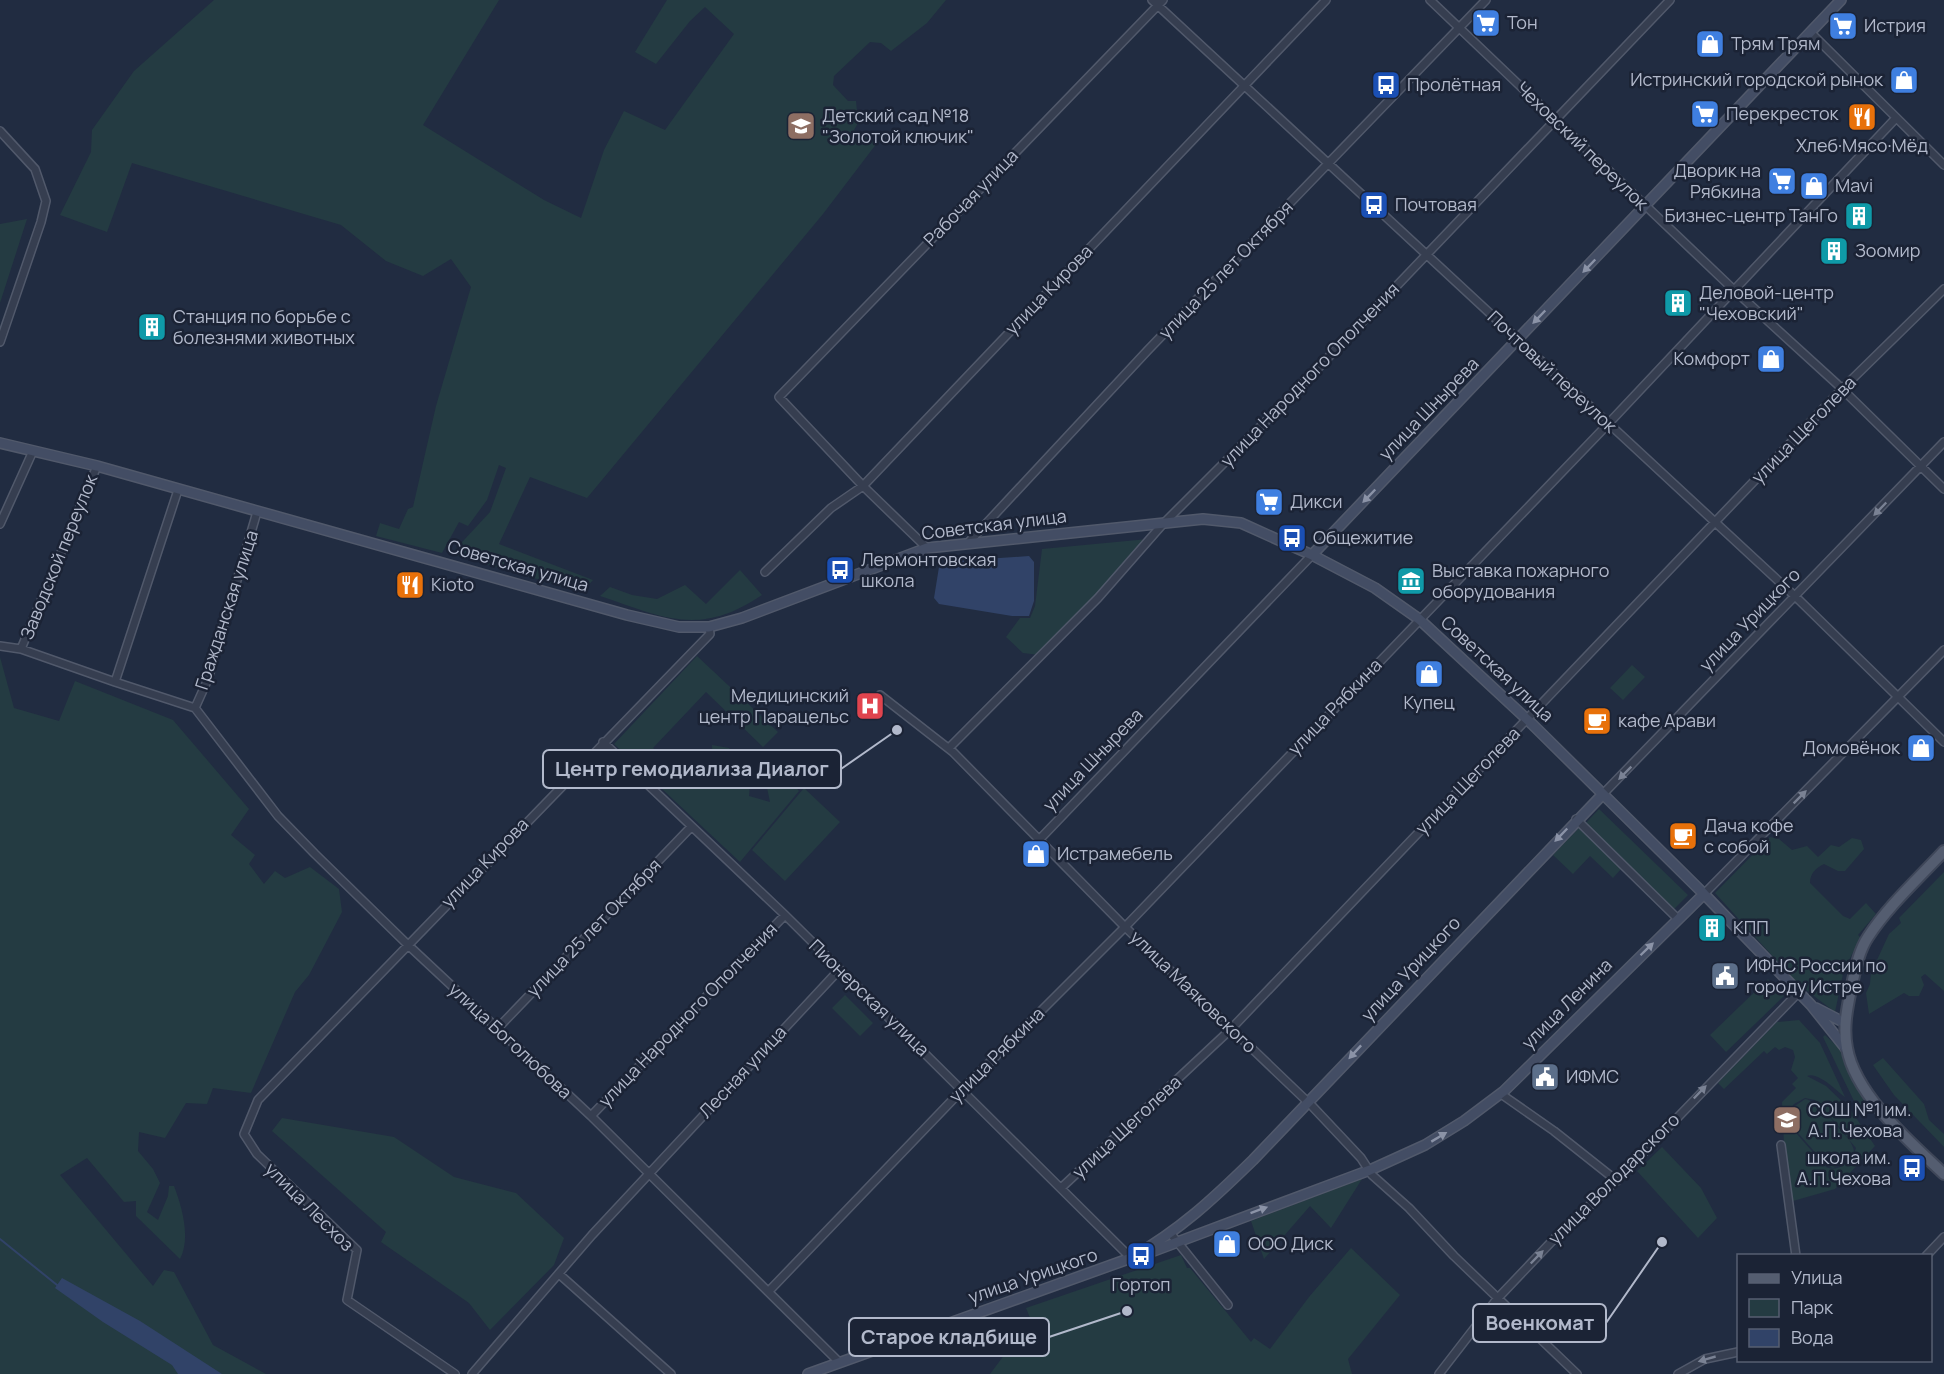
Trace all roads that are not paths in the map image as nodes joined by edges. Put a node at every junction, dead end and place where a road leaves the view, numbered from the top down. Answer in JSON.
{"nodes":[{"id":1,"x":1326,"y":0,"type":"edge"},
{"id":2,"x":1430,"y":0,"type":"edge"},
{"id":3,"x":1486,"y":0,"type":"edge"},
{"id":4,"x":1670,"y":0,"type":"edge"},
{"id":5,"x":1841,"y":0,"type":"edge"},
{"id":6,"x":1158,"y":2,"type":"edge"},
{"id":7,"x":1459,"y":28,"type":"junction"},
{"id":8,"x":1810,"y":32,"type":"junction"},
{"id":9,"x":1244,"y":87,"type":"junction"},
{"id":10,"x":1896,"y":118,"type":"junction"},
{"id":11,"x":1555,"y":121,"type":"junction"},
{"id":12,"x":0,"y":131,"type":"edge"},
{"id":13,"x":1328,"y":165,"type":"junction"},
{"id":14,"x":1944,"y":165,"type":"edge"},
{"id":15,"x":1646,"y":206,"type":"junction"},
{"id":16,"x":1426,"y":254,"type":"junction"},
{"id":17,"x":1944,"y":289,"type":"edge"},
{"id":18,"x":1734,"y":290,"type":"junction"},
{"id":19,"x":1518,"y":339,"type":"junction"},
{"id":20,"x":0,"y":342,"type":"edge"},
{"id":21,"x":1842,"y":388,"type":"junction"},
{"id":22,"x":1608,"y":424,"type":"junction"},
{"id":23,"x":1944,"y":442,"type":"edge"},
{"id":24,"x":0,"y":443,"type":"edge"},
{"id":25,"x":33,"y":451,"type":"junction"},
{"id":26,"x":97,"y":466,"type":"junction"},
{"id":27,"x":1920,"y":466,"type":"junction"},
{"id":28,"x":863,"y":486,"type":"junction"},
{"id":29,"x":1944,"y":489,"type":"edge"},
{"id":30,"x":178,"y":490,"type":"junction"},
{"id":31,"x":257,"y":512,"type":"junction"},
{"id":32,"x":1715,"y":523,"type":"junction"},
{"id":33,"x":0,"y":524,"type":"edge"},
{"id":34,"x":1162,"y":525,"type":"junction"},
{"id":35,"x":969,"y":542,"type":"junction"},
{"id":36,"x":927,"y":548,"type":"junction"},
{"id":37,"x":1312,"y":555,"type":"junction"},
{"id":38,"x":765,"y":572,"type":"dead end"},
{"id":39,"x":1795,"y":597,"type":"junction"},
{"id":40,"x":1419,"y":619,"type":"junction"},
{"id":41,"x":709,"y":627,"type":"junction"},
{"id":42,"x":0,"y":646,"type":"edge"},
{"id":43,"x":21,"y":649,"type":"junction"},
{"id":44,"x":1944,"y":650,"type":"edge"},
{"id":45,"x":115,"y":682,"type":"junction"},
{"id":46,"x":880,"y":695,"type":"dead end"},
{"id":47,"x":1899,"y":696,"type":"junction"},
{"id":48,"x":195,"y":708,"type":"junction"},
{"id":49,"x":1527,"y":720,"type":"junction"},
{"id":50,"x":603,"y":742,"type":"junction"},
{"id":51,"x":1944,"y":742,"type":"edge"},
{"id":52,"x":949,"y":748,"type":"junction"},
{"id":53,"x":1603,"y":794,"type":"junction"},
{"id":54,"x":1576,"y":819,"type":"junction"},
{"id":55,"x":691,"y":827,"type":"junction"},
{"id":56,"x":1040,"y":840,"type":"junction"},
{"id":57,"x":1944,"y":851,"type":"edge"},
{"id":58,"x":1704,"y":894,"type":"junction"},
{"id":59,"x":785,"y":915,"type":"junction"},
{"id":60,"x":1678,"y":919,"type":"junction"},
{"id":61,"x":1125,"y":927,"type":"junction"},
{"id":62,"x":407,"y":944,"type":"junction"},
{"id":63,"x":838,"y":970,"type":"junction"},
{"id":64,"x":1798,"y":993,"type":"junction"},
{"id":65,"x":1811,"y":1005,"type":"junction"},
{"id":66,"x":1845,"y":1023,"type":"junction"},
{"id":67,"x":497,"y":1029,"type":"junction"},
{"id":68,"x":1232,"y":1029,"type":"junction"},
{"id":69,"x":1847,"y":1050,"type":"junction"},
{"id":70,"x":963,"y":1089,"type":"junction"},
{"id":71,"x":1501,"y":1094,"type":"junction"},
{"id":72,"x":258,"y":1100,"type":"joint"},
{"id":73,"x":1308,"y":1102,"type":"junction"},
{"id":74,"x":591,"y":1116,"type":"junction"},
{"id":75,"x":1781,"y":1145,"type":"dead end"},
{"id":76,"x":1370,"y":1170,"type":"junction"},
{"id":77,"x":649,"y":1174,"type":"junction"},
{"id":78,"x":1944,"y":1174,"type":"edge"},
{"id":79,"x":1617,"y":1180,"type":"junction"},
{"id":80,"x":1061,"y":1188,"type":"junction"},
{"id":81,"x":1197,"y":1215,"type":"junction"},
{"id":82,"x":1199,"y":1233,"type":"junction"},
{"id":83,"x":1944,"y":1237,"type":"edge"},
{"id":84,"x":1174,"y":1238,"type":"junction"},
{"id":85,"x":1796,"y":1254,"type":"edge"},
{"id":86,"x":1928,"y":1254,"type":"edge"},
{"id":87,"x":1131,"y":1258,"type":"junction"},
{"id":88,"x":559,"y":1274,"type":"junction"},
{"id":89,"x":770,"y":1291,"type":"junction"},
{"id":90,"x":1497,"y":1299,"type":"junction"},
{"id":91,"x":1228,"y":1305,"type":"dead end"},
{"id":92,"x":1737,"y":1352,"type":"edge"},
{"id":93,"x":839,"y":1362,"type":"junction"},
{"id":94,"x":455,"y":1374,"type":"edge"},
{"id":95,"x":472,"y":1374,"type":"edge"},
{"id":96,"x":671,"y":1374,"type":"edge"},
{"id":97,"x":808,"y":1374,"type":"edge"},
{"id":98,"x":1439,"y":1374,"type":"edge"},
{"id":99,"x":1576,"y":1374,"type":"edge"},
{"id":100,"x":1678,"y":1374,"type":"edge"}],
"edges":[{"from":1,"to":9,"type":"street","name":"улица Кирова"},
{"from":2,"to":7,"type":"street","name":"Чеховский переулок"},
{"from":3,"to":7,"type":"street","name":"улица 25 лет Октября"},
{"from":4,"to":11,"type":"street","name":"улица Народного Ополчения"},
{"from":5,"to":8,"type":"street","name":"улица Шнырева"},
{"from":6,"to":9,"type":"street","name":"Почтовый переулок"},
{"from":6,"to":28,"type":"street","name":"Рабочая улица"},
{"from":7,"to":11,"type":"street","name":"Чеховский переулок"},
{"from":7,"to":13,"type":"street","name":"улица 25 лет Октября"},
{"from":8,"to":10,"type":"street"},
{"from":8,"to":15,"type":"street","name":"улица Шнырева"},
{"from":9,"to":13,"type":"street","name":"Почтовый переулок"},
{"from":9,"to":28,"type":"street","name":"улица Кирова"},
{"from":10,"to":14,"type":"street"},
{"from":10,"to":18,"type":"street","name":"улица Рябкина"},
{"from":11,"to":15,"type":"street","name":"Чеховский переулок"},
{"from":11,"to":16,"type":"street","name":"улица Народного Ополчения"},
{"from":12,"to":20,"type":"street"},
{"from":13,"to":16,"type":"street","name":"Почтовый переулок"},
{"from":13,"to":35,"type":"street","name":"улица 25 лет Октября"},
{"from":15,"to":18,"type":"street","name":"Чеховский переулок"},
{"from":15,"to":19,"type":"street","name":"улица Шнырева","one_way":true},
{"from":16,"to":19,"type":"street","name":"Почтовый переулок"},
{"from":16,"to":34,"type":"street","name":"улица Народного Ополчения"},
{"from":17,"to":21,"type":"street","name":"улица Щеголева"},
{"from":18,"to":21,"type":"street","name":"Чеховский переулок"},
{"from":18,"to":22,"type":"street","name":"улица Рябкина"},
{"from":19,"to":22,"type":"street","name":"Почтовый переулок"},
{"from":19,"to":37,"type":"street","name":"улица Шнырева","one_way":true},
{"from":21,"to":27,"type":"street","name":"Чеховский переулок"},
{"from":21,"to":32,"type":"street","name":"улица Щеголева"},
{"from":22,"to":32,"type":"street","name":"Почтовый переулок"},
{"from":22,"to":40,"type":"street","name":"улица Рябкина"},
{"from":23,"to":27,"type":"street","name":"улица Урицкого"},
{"from":24,"to":25,"type":"street","name":"Советская улица"},
{"from":25,"to":26,"type":"street","name":"Советская улица"},
{"from":25,"to":33,"type":"street"},
{"from":26,"to":30,"type":"street","name":"Советская улица"},
{"from":26,"to":43,"type":"street","name":"Заводской переулок"},
{"from":27,"to":29,"type":"street","name":"Чеховский переулок"},
{"from":27,"to":39,"type":"street","name":"улица Урицкого","one_way":true},
{"from":28,"to":36,"type":"street"},
{"from":28,"to":38,"type":"street","name":"улица Кирова"},
{"from":30,"to":31,"type":"street","name":"Советская улица"},
{"from":30,"to":45,"type":"street"},
{"from":31,"to":41,"type":"street","name":"Советская улица"},
{"from":31,"to":48,"type":"street","name":"Гражданская улица"},
{"from":32,"to":39,"type":"street","name":"Почтовый переулок"},
{"from":32,"to":49,"type":"street","name":"улица Щеголева"},
{"from":34,"to":35,"type":"street","name":"Советская улица"},
{"from":34,"to":37,"type":"street","name":"Советская улица"},
{"from":34,"to":52,"type":"street","name":"улица Народного Ополчения"},
{"from":35,"to":36,"type":"street","name":"Советская улица"},
{"from":36,"to":41,"type":"street","name":"Советская улица"},
{"from":37,"to":40,"type":"street","name":"Советская улица"},
{"from":37,"to":56,"type":"street","name":"улица Шнырева"},
{"from":39,"to":47,"type":"street","name":"Почтовый переулок"},
{"from":39,"to":53,"type":"street","name":"улица Урицкого","one_way":true},
{"from":40,"to":49,"type":"street","name":"Советская улица"},
{"from":40,"to":61,"type":"street","name":"улица Рябкина"},
{"from":41,"to":50,"type":"street","name":"улица Кирова"},
{"from":42,"to":43,"type":"street"},
{"from":43,"to":45,"type":"street"},
{"from":44,"to":47,"type":"street","name":"улица Ленина"},
{"from":45,"to":48,"type":"street"},
{"from":46,"to":52,"type":"street","name":"улица Маяковского"},
{"from":47,"to":51,"type":"street","name":"Почтовый переулок"},
{"from":58,"to":47,"type":"street","name":"улица Ленина","one_way":true},
{"from":48,"to":62,"type":"street","name":"улица Боголюбова"},
{"from":49,"to":53,"type":"street","name":"Советская улица"},
{"from":49,"to":68,"type":"street","name":"улица Щеголева"},
{"from":50,"to":55,"type":"street","name":"Пионерская улица"},
{"from":50,"to":62,"type":"street","name":"улица Кирова"},
{"from":52,"to":56,"type":"street","name":"улица Маяковского"},
{"from":53,"to":54,"type":"street","name":"улица Урицкого"},
{"from":53,"to":58,"type":"street","name":"Советская улица"},
{"from":54,"to":60,"type":"street"},
{"from":54,"to":73,"type":"street","name":"улица Урицкого","one_way":true},
{"from":55,"to":59,"type":"street","name":"Пионерская улица"},
{"from":55,"to":67,"type":"street","name":"улица 25 лет Октября"},
{"from":56,"to":61,"type":"street","name":"улица Маяковского"},
{"from":57,"to":66,"type":"main road"},
{"from":58,"to":60,"type":"street","name":"улица Ленина"},
{"from":58,"to":64,"type":"street","name":"Советская улица"},
{"from":59,"to":63,"type":"street","name":"Пионерская улица"},
{"from":59,"to":74,"type":"street","name":"улица Народного Ополчения"},
{"from":71,"to":60,"type":"street","name":"улица Ленина","one_way":true},
{"from":61,"to":68,"type":"street","name":"улица Маяковского"},
{"from":61,"to":70,"type":"street","name":"улица Рябкина"},
{"from":62,"to":67,"type":"street","name":"улица Боголюбова"},
{"from":62,"to":72,"type":"street","name":"улица Кирова"},
{"from":63,"to":70,"type":"street","name":"Пионерская улица"},
{"from":63,"to":77,"type":"street","name":"Лесная улица"},
{"from":64,"to":65,"type":"street","name":"Советская улица"},
{"from":79,"to":64,"type":"street","name":"улица Володарского","one_way":true},
{"from":65,"to":66,"type":"street","name":"Советская улица"},
{"from":65,"to":69,"type":"street","name":"Советская улица"},
{"from":66,"to":69,"type":"main road"},
{"from":67,"to":74,"type":"street","name":"улица Боголюбова"},
{"from":68,"to":73,"type":"street","name":"улица Маяковского"},
{"from":68,"to":80,"type":"street","name":"улица Щеголева"},
{"from":69,"to":78,"type":"main road","name":"Советская улица"},
{"from":70,"to":80,"type":"street","name":"Пионерская улица"},
{"from":70,"to":89,"type":"street","name":"улица Рябкина"},
{"from":76,"to":71,"type":"street","name":"улица Ленина","one_way":true},
{"from":71,"to":79,"type":"street"},
{"from":72,"to":94,"type":"street","name":"улица Лесхоз"},
{"from":73,"to":76,"type":"street","name":"улица Маяковского"},
{"from":73,"to":81,"type":"street","name":"улица Урицкого"},
{"from":74,"to":77,"type":"street","name":"улица Боголюбова"},
{"from":75,"to":85,"type":"street"},
{"from":82,"to":76,"type":"street","name":"улица Ленина","one_way":true},
{"from":76,"to":90,"type":"street","name":"улица Маяковского"},
{"from":77,"to":88,"type":"street","name":"Лесная улица"},
{"from":77,"to":89,"type":"street","name":"улица Боголюбова"},
{"from":90,"to":79,"type":"street","name":"улица Володарского","one_way":true},
{"from":80,"to":87,"type":"street","name":"Пионерская улица"},
{"from":81,"to":82,"type":"street"},
{"from":81,"to":84,"type":"street","name":"улица Урицкого"},
{"from":82,"to":84,"type":"street","name":"улица Ленина"},
{"from":83,"to":86,"type":"street"},
{"from":84,"to":87,"type":"street","name":"улица Ленина"},
{"from":84,"to":91,"type":"street"},
{"from":87,"to":93,"type":"street","name":"улица Урицкого"},
{"from":88,"to":95,"type":"street","name":"Лесная улица"},
{"from":88,"to":96,"type":"street"},
{"from":89,"to":93,"type":"street","name":"улица Боголюбова"},
{"from":90,"to":98,"type":"street","name":"улица Володарского"},
{"from":90,"to":99,"type":"street","name":"улица Маяковского"},
{"from":92,"to":100,"type":"street","one_way":true},
{"from":93,"to":97,"type":"street","name":"улица Урицкого"}]}
